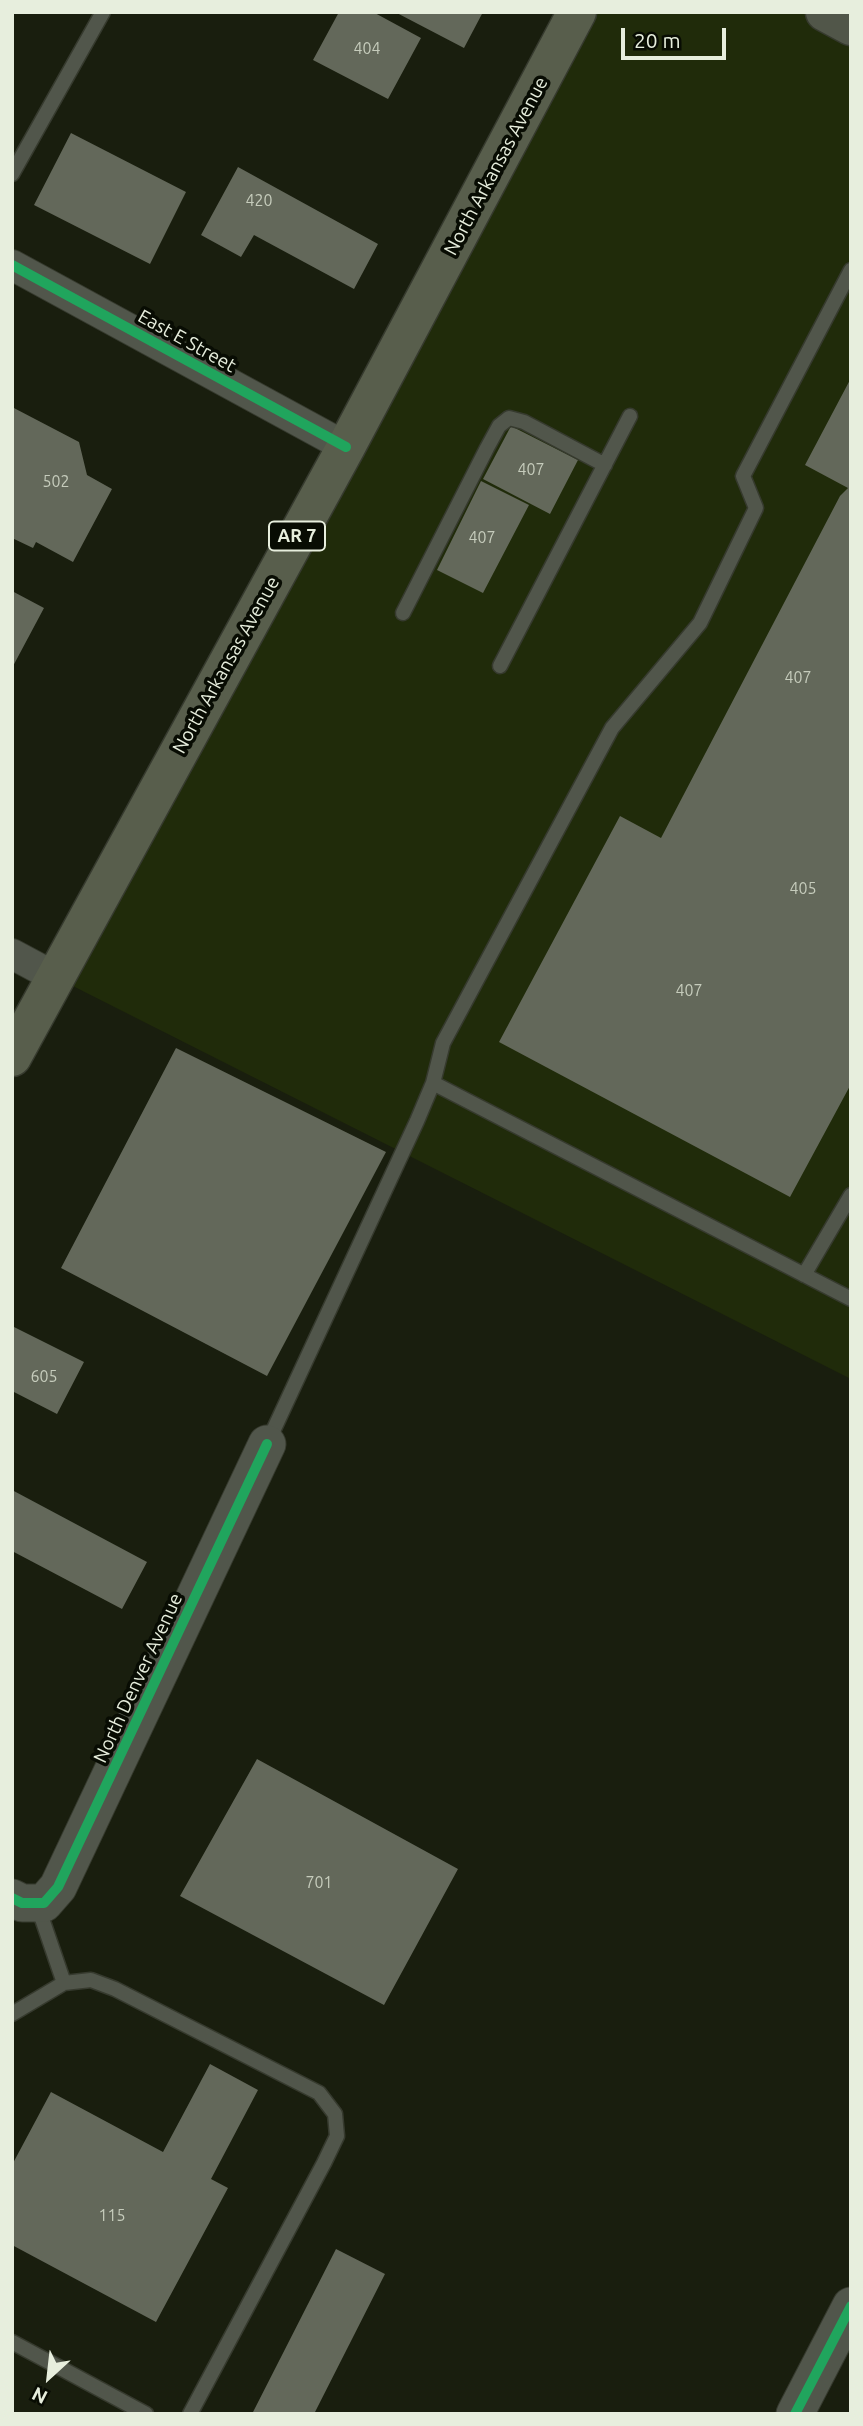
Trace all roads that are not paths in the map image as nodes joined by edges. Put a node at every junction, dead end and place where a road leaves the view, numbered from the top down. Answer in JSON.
{"nodes":[{"id":1,"x":103,"y":12,"type":"edge"},
{"id":2,"x":577,"y":12,"type":"edge"},
{"id":3,"x":825,"y":12,"type":"edge"},
{"id":4,"x":851,"y":26,"type":"edge"},
{"id":5,"x":12,"y":174,"type":"edge"},
{"id":6,"x":12,"y":265,"type":"edge"},
{"id":7,"x":851,"y":270,"type":"edge"},
{"id":8,"x":630,"y":416,"type":"dead end"},
{"id":9,"x":346,"y":447,"type":"junction"},
{"id":10,"x":605,"y":465,"type":"junction"},
{"id":11,"x":403,"y":612,"type":"dead end"},
{"id":12,"x":500,"y":666,"type":"dead end"},
{"id":13,"x":12,"y":954,"type":"edge"},
{"id":14,"x":55,"y":977,"type":"junction"},
{"id":15,"x":12,"y":1057,"type":"edge"},
{"id":16,"x":433,"y":1083,"type":"junction"},
{"id":17,"x":851,"y":1195,"type":"edge"},
{"id":18,"x":804,"y":1275,"type":"junction"},
{"id":19,"x":851,"y":1299,"type":"edge"},
{"id":20,"x":267,"y":1444,"type":"joint"},
{"id":21,"x":24,"y":1902,"type":"edge"},
{"id":22,"x":64,"y":1983,"type":"junction"},
{"id":23,"x":12,"y":2014,"type":"edge"},
{"id":24,"x":851,"y":2306,"type":"edge"},
{"id":25,"x":12,"y":2342,"type":"edge"},
{"id":26,"x":146,"y":2414,"type":"edge"},
{"id":27,"x":190,"y":2414,"type":"edge"},
{"id":28,"x":795,"y":2414,"type":"edge"}],
"edges":[{"from":1,"to":5,"type":"lane"},
{"from":2,"to":9,"type":"highway","name":"North Arkansas Avenue","number":"AR 7"},
{"from":3,"to":4,"type":"main road"},
{"from":6,"to":9,"type":"street","name":"East E Street"},
{"from":7,"to":16,"type":"lane"},
{"from":8,"to":10,"type":"lane"},
{"from":9,"to":14,"type":"highway","name":"North Arkansas Avenue","number":"AR 7"},
{"from":10,"to":11,"type":"lane"},
{"from":10,"to":12,"type":"lane"},
{"from":13,"to":14,"type":"street"},
{"from":14,"to":15,"type":"highway","name":"North Arkansas Avenue","number":"AR 7"},
{"from":16,"to":18,"type":"lane"},
{"from":16,"to":20,"type":"lane"},
{"from":17,"to":18,"type":"lane"},
{"from":18,"to":19,"type":"lane"},
{"from":20,"to":21,"type":"street","name":"North Denver Avenue"},
{"from":21,"to":22,"type":"lane"},
{"from":22,"to":23,"type":"lane"},
{"from":22,"to":27,"type":"lane"},
{"from":24,"to":28,"type":"street"},
{"from":25,"to":26,"type":"lane"}]}
